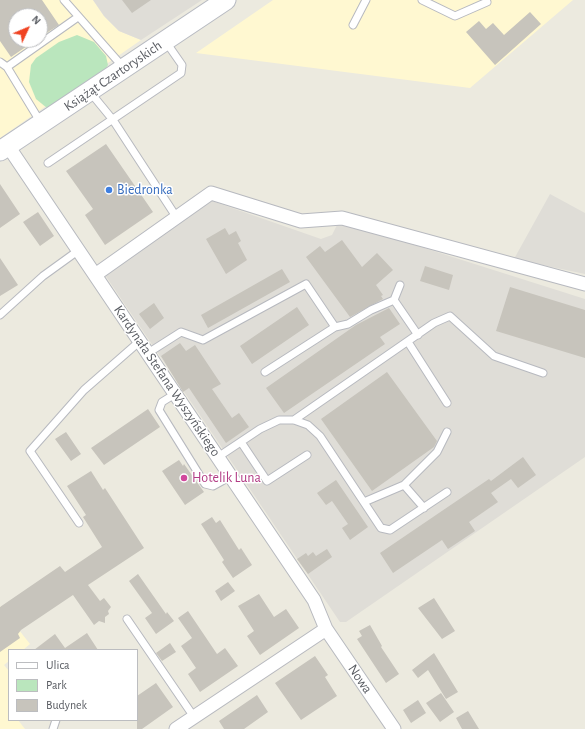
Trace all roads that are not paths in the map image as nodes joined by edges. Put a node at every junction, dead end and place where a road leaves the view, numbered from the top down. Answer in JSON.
{"nodes":[{"id":1,"x":64,"y":0,"type":"edge"},
{"id":2,"x":226,"y":0,"type":"edge"},
{"id":3,"x":366,"y":0,"type":"edge"},
{"id":4,"x":422,"y":0,"type":"edge"},
{"id":5,"x":487,"y":2,"type":"dead end"},
{"id":6,"x":78,"y":17,"type":"junction"},
{"id":7,"x":353,"y":25,"type":"dead end"},
{"id":8,"x":166,"y":41,"type":"junction"},
{"id":9,"x":0,"y":62,"type":"edge"},
{"id":10,"x":6,"y":67,"type":"junction"},
{"id":11,"x":125,"y":69,"type":"junction"},
{"id":12,"x":90,"y":92,"type":"junction"},
{"id":13,"x":112,"y":120,"type":"junction"},
{"id":14,"x":41,"y":124,"type":"junction"},
{"id":15,"x":4,"y":148,"type":"edge"},
{"id":16,"x":48,"y":163,"type":"dead end"},
{"id":17,"x":177,"y":218,"type":"junction"},
{"id":18,"x":79,"y":250,"type":"junction"},
{"id":19,"x":96,"y":275,"type":"junction"},
{"id":20,"x":585,"y":284,"type":"edge"},
{"id":21,"x":400,"y":285,"type":"dead end"},
{"id":22,"x":394,"y":300,"type":"junction"},
{"id":23,"x":0,"y":315,"type":"edge"},
{"id":24,"x":335,"y":327,"type":"junction"},
{"id":25,"x":418,"y":335,"type":"junction"},
{"id":26,"x":140,"y":341,"type":"junction"},
{"id":27,"x":408,"y":342,"type":"junction"},
{"id":28,"x":148,"y":353,"type":"junction"},
{"id":29,"x":265,"y":372,"type":"dead end"},
{"id":30,"x":543,"y":373,"type":"dead end"},
{"id":31,"x":175,"y":394,"type":"junction"},
{"id":32,"x":447,"y":403,"type":"dead end"},
{"id":33,"x":294,"y":420,"type":"junction"},
{"id":34,"x":447,"y":432,"type":"dead end"},
{"id":35,"x":241,"y":442,"type":"junction"},
{"id":36,"x":307,"y":455,"type":"dead end"},
{"id":37,"x":218,"y":457,"type":"junction"},
{"id":38,"x":231,"y":476,"type":"junction"},
{"id":39,"x":404,"y":485,"type":"junction"},
{"id":40,"x":447,"y":492,"type":"dead end"},
{"id":41,"x":364,"y":502,"type":"junction"},
{"id":42,"x":424,"y":508,"type":"junction"},
{"id":43,"x":79,"y":523,"type":"dead end"},
{"id":44,"x":127,"y":619,"type":"dead end"},
{"id":45,"x":326,"y":629,"type":"junction"},
{"id":46,"x":194,"y":717,"type":"junction"},
{"id":47,"x":176,"y":729,"type":"edge"},
{"id":48,"x":394,"y":729,"type":"edge"}],
"edges":[{"from":1,"to":6,"type":"lane"},
{"from":2,"to":8,"type":"main road","name":"Książąt Czartoryskich"},
{"from":3,"to":7,"type":"lane"},
{"from":4,"to":5,"type":"lane"},
{"from":6,"to":10,"type":"lane"},
{"from":6,"to":11,"type":"lane"},
{"from":8,"to":11,"type":"main road","name":"Książąt Czartoryskich"},
{"from":8,"to":13,"type":"lane"},
{"from":9,"to":10,"type":"lane"},
{"from":10,"to":14,"type":"lane"},
{"from":11,"to":12,"type":"main road","name":"Książąt Czartoryskich"},
{"from":12,"to":13,"type":"lane"},
{"from":12,"to":14,"type":"main road","name":"Książąt Czartoryskich"},
{"from":13,"to":16,"type":"lane"},
{"from":13,"to":17,"type":"lane"},
{"from":14,"to":15,"type":"main road","name":"Książąt Czartoryskich"},
{"from":15,"to":18,"type":"street","name":"Kardynała Stefana Wyszyńskiego"},
{"from":17,"to":19,"type":"street"},
{"from":17,"to":20,"type":"street"},
{"from":18,"to":19,"type":"street","name":"Kardynała Stefana Wyszyńskiego"},
{"from":18,"to":23,"type":"lane"},
{"from":19,"to":26,"type":"street","name":"Kardynała Stefana Wyszyńskiego"},
{"from":21,"to":22,"type":"lane"},
{"from":22,"to":24,"type":"lane"},
{"from":22,"to":25,"type":"lane"},
{"from":24,"to":28,"type":"lane"},
{"from":24,"to":29,"type":"lane"},
{"from":25,"to":27,"type":"lane"},
{"from":25,"to":30,"type":"lane"},
{"from":26,"to":28,"type":"street","name":"Kardynała Stefana Wyszyńskiego"},
{"from":26,"to":43,"type":"lane"},
{"from":27,"to":32,"type":"lane"},
{"from":27,"to":33,"type":"lane"},
{"from":28,"to":31,"type":"street","name":"Kardynała Stefana Wyszyńskiego"},
{"from":31,"to":37,"type":"street","name":"Kardynała Stefana Wyszyńskiego"},
{"from":31,"to":38,"type":"lane"},
{"from":33,"to":35,"type":"lane"},
{"from":33,"to":41,"type":"lane"},
{"from":34,"to":39,"type":"lane"},
{"from":35,"to":36,"type":"lane"},
{"from":35,"to":37,"type":"lane"},
{"from":37,"to":38,"type":"street","name":"Kardynała Stefana Wyszyńskiego"},
{"from":38,"to":45,"type":"street","name":"Kardynała Stefana Wyszyńskiego"},
{"from":39,"to":41,"type":"lane"},
{"from":39,"to":42,"type":"lane"},
{"from":40,"to":42,"type":"lane"},
{"from":41,"to":42,"type":"lane"},
{"from":44,"to":46,"type":"lane"},
{"from":45,"to":46,"type":"street"},
{"from":45,"to":48,"type":"street","name":"Nowa"},
{"from":46,"to":47,"type":"street"}]}
